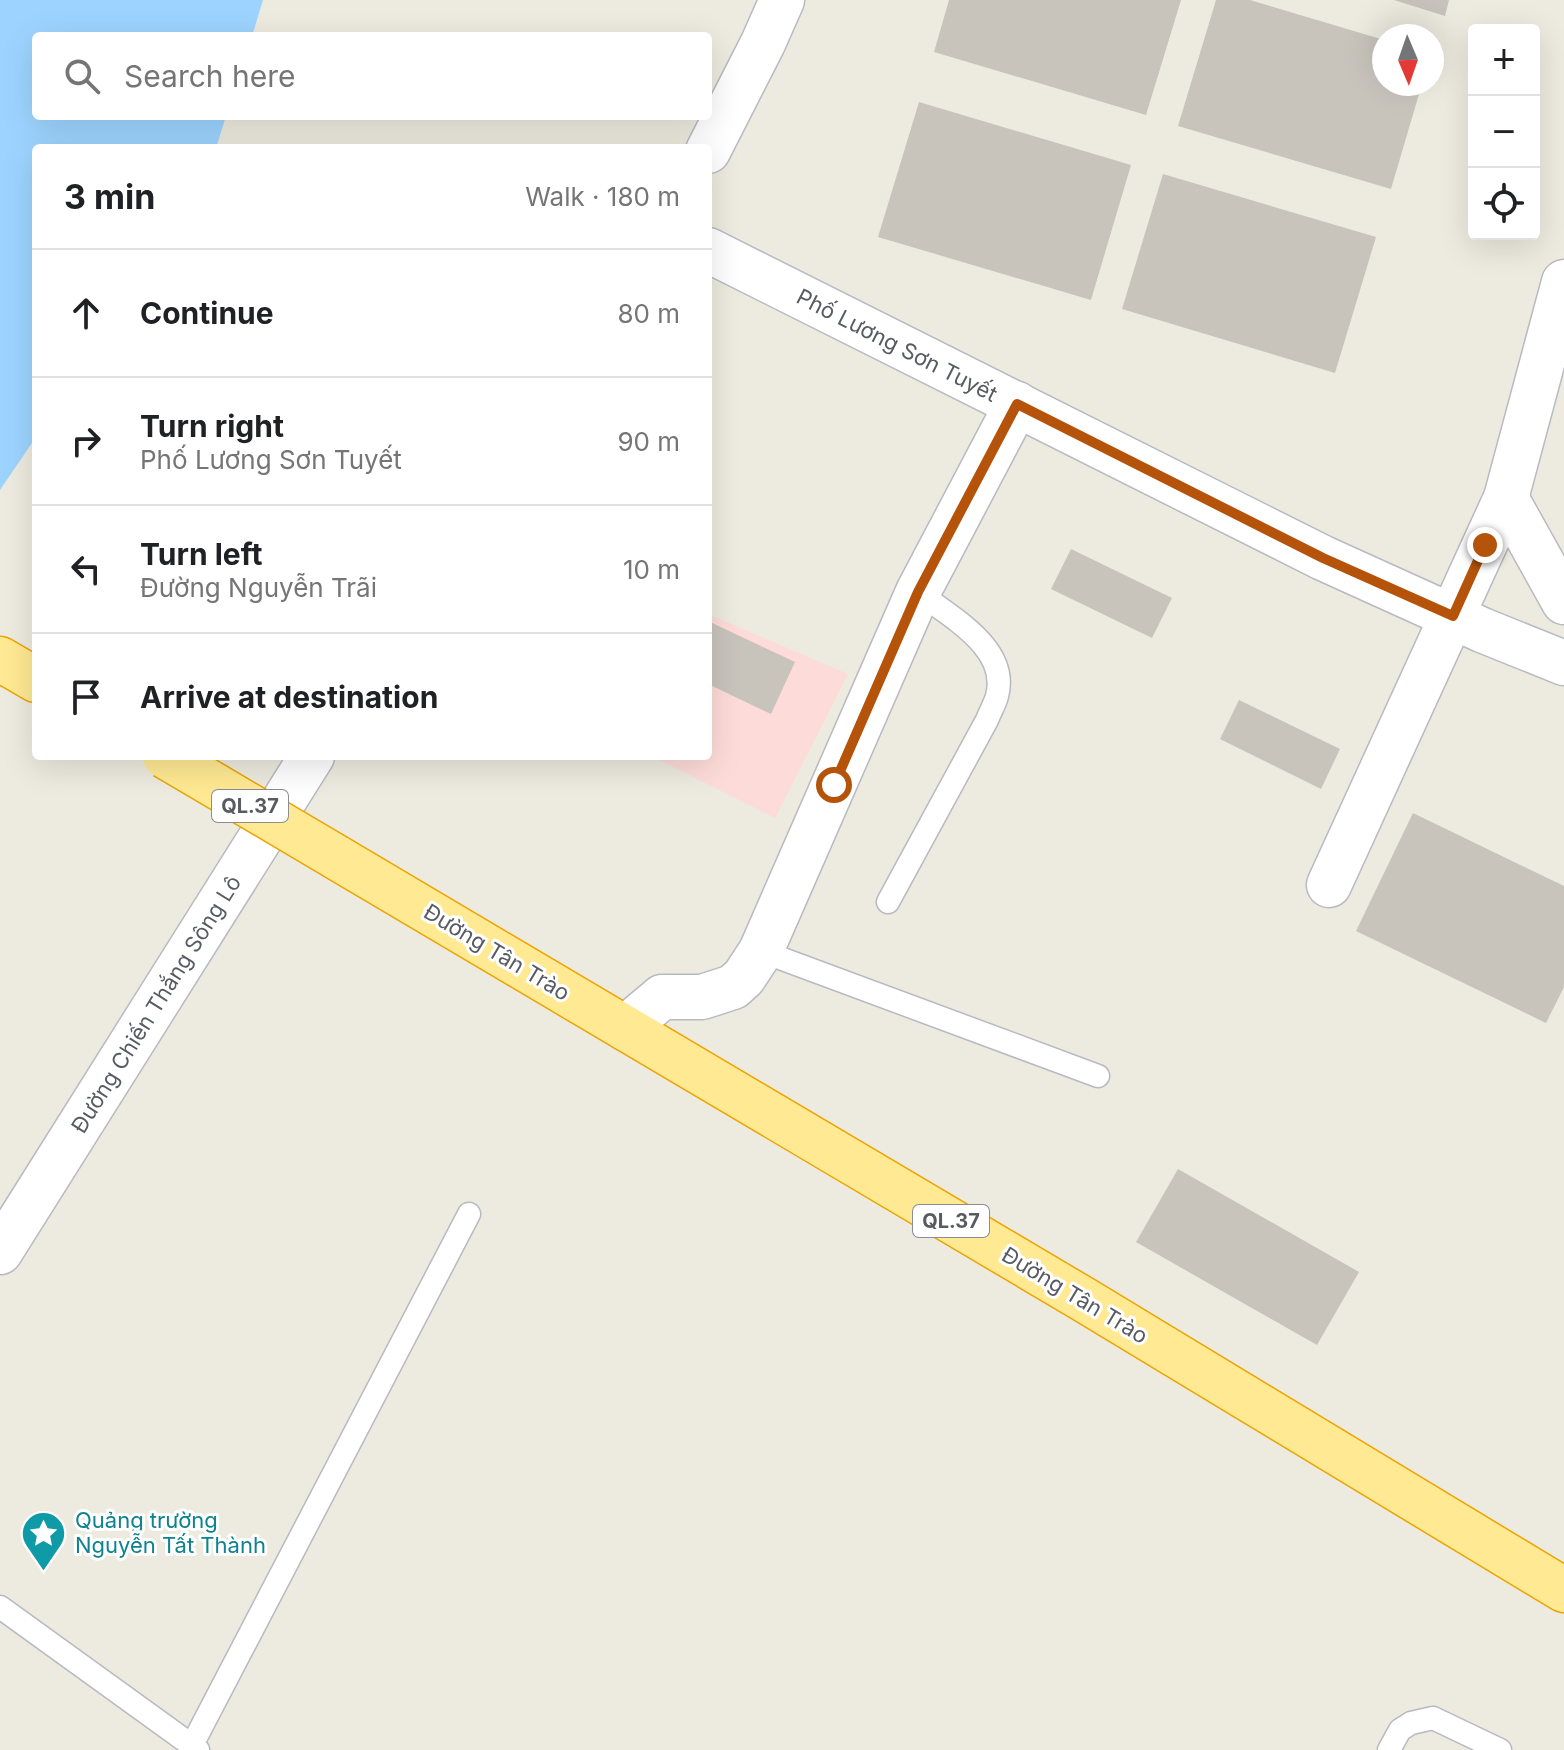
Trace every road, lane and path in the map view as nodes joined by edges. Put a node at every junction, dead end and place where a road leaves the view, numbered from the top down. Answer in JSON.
{"nodes":[{"id":1,"x":782,"y":0,"type":"edge"},
{"id":2,"x":712,"y":144,"type":"edge"},
{"id":3,"x":712,"y":252,"type":"edge"},
{"id":4,"x":1564,"y":282,"type":"edge"},
{"id":5,"x":1017,"y":404,"type":"junction"},
{"id":6,"x":1506,"y":498,"type":"junction"},
{"id":7,"x":918,"y":592,"type":"junction"},
{"id":8,"x":1564,"y":602,"type":"edge"},
{"id":9,"x":1453,"y":616,"type":"junction"},
{"id":10,"x":0,"y":659,"type":"edge"},
{"id":11,"x":1564,"y":663,"type":"edge"},
{"id":12,"x":32,"y":678,"type":"edge"},
{"id":13,"x":172,"y":760,"type":"edge"},
{"id":14,"x":309,"y":760,"type":"edge"},
{"id":15,"x":1329,"y":885,"type":"dead end"},
{"id":16,"x":888,"y":902,"type":"dead end"},
{"id":17,"x":761,"y":951,"type":"junction"},
{"id":18,"x":625,"y":1028,"type":"junction"},
{"id":19,"x":1098,"y":1076,"type":"dead end"},
{"id":20,"x":469,"y":1214,"type":"dead end"},
{"id":21,"x":0,"y":1252,"type":"edge"},
{"id":22,"x":1564,"y":1590,"type":"edge"},
{"id":23,"x":0,"y":1607,"type":"edge"},
{"id":24,"x":195,"y":1748,"type":"edge"},
{"id":25,"x":1389,"y":1750,"type":"edge"},
{"id":26,"x":1500,"y":1750,"type":"edge"}],
"edges":[{"from":1,"to":2,"type":"street"},
{"from":3,"to":5,"type":"street","name":"Phố Lương Sơn Tuyết"},
{"from":4,"to":6,"type":"street"},
{"from":5,"to":7,"type":"street"},
{"from":5,"to":9,"type":"street","name":"Phố Lương Sơn Tuyết"},
{"from":6,"to":8,"type":"street"},
{"from":6,"to":9,"type":"street"},
{"from":7,"to":16,"type":"lane"},
{"from":7,"to":17,"type":"street"},
{"from":9,"to":11,"type":"street","name":"Phố Lương Sơn Tuyết"},
{"from":9,"to":15,"type":"street"},
{"from":10,"to":12,"type":"highway"},
{"from":13,"to":18,"type":"highway","name":"Đường Tân Trào","number":"QL.37","bridge":true},
{"from":14,"to":21,"type":"street","name":"Đường Chiến Thắng Sông Lô"},
{"from":17,"to":18,"type":"street"},
{"from":17,"to":19,"type":"lane"},
{"from":18,"to":22,"type":"highway","name":"Đường Tân Trào","number":"QL.37"},
{"from":20,"to":24,"type":"lane"},
{"from":23,"to":24,"type":"lane"},
{"from":25,"to":26,"type":"lane"}]}
